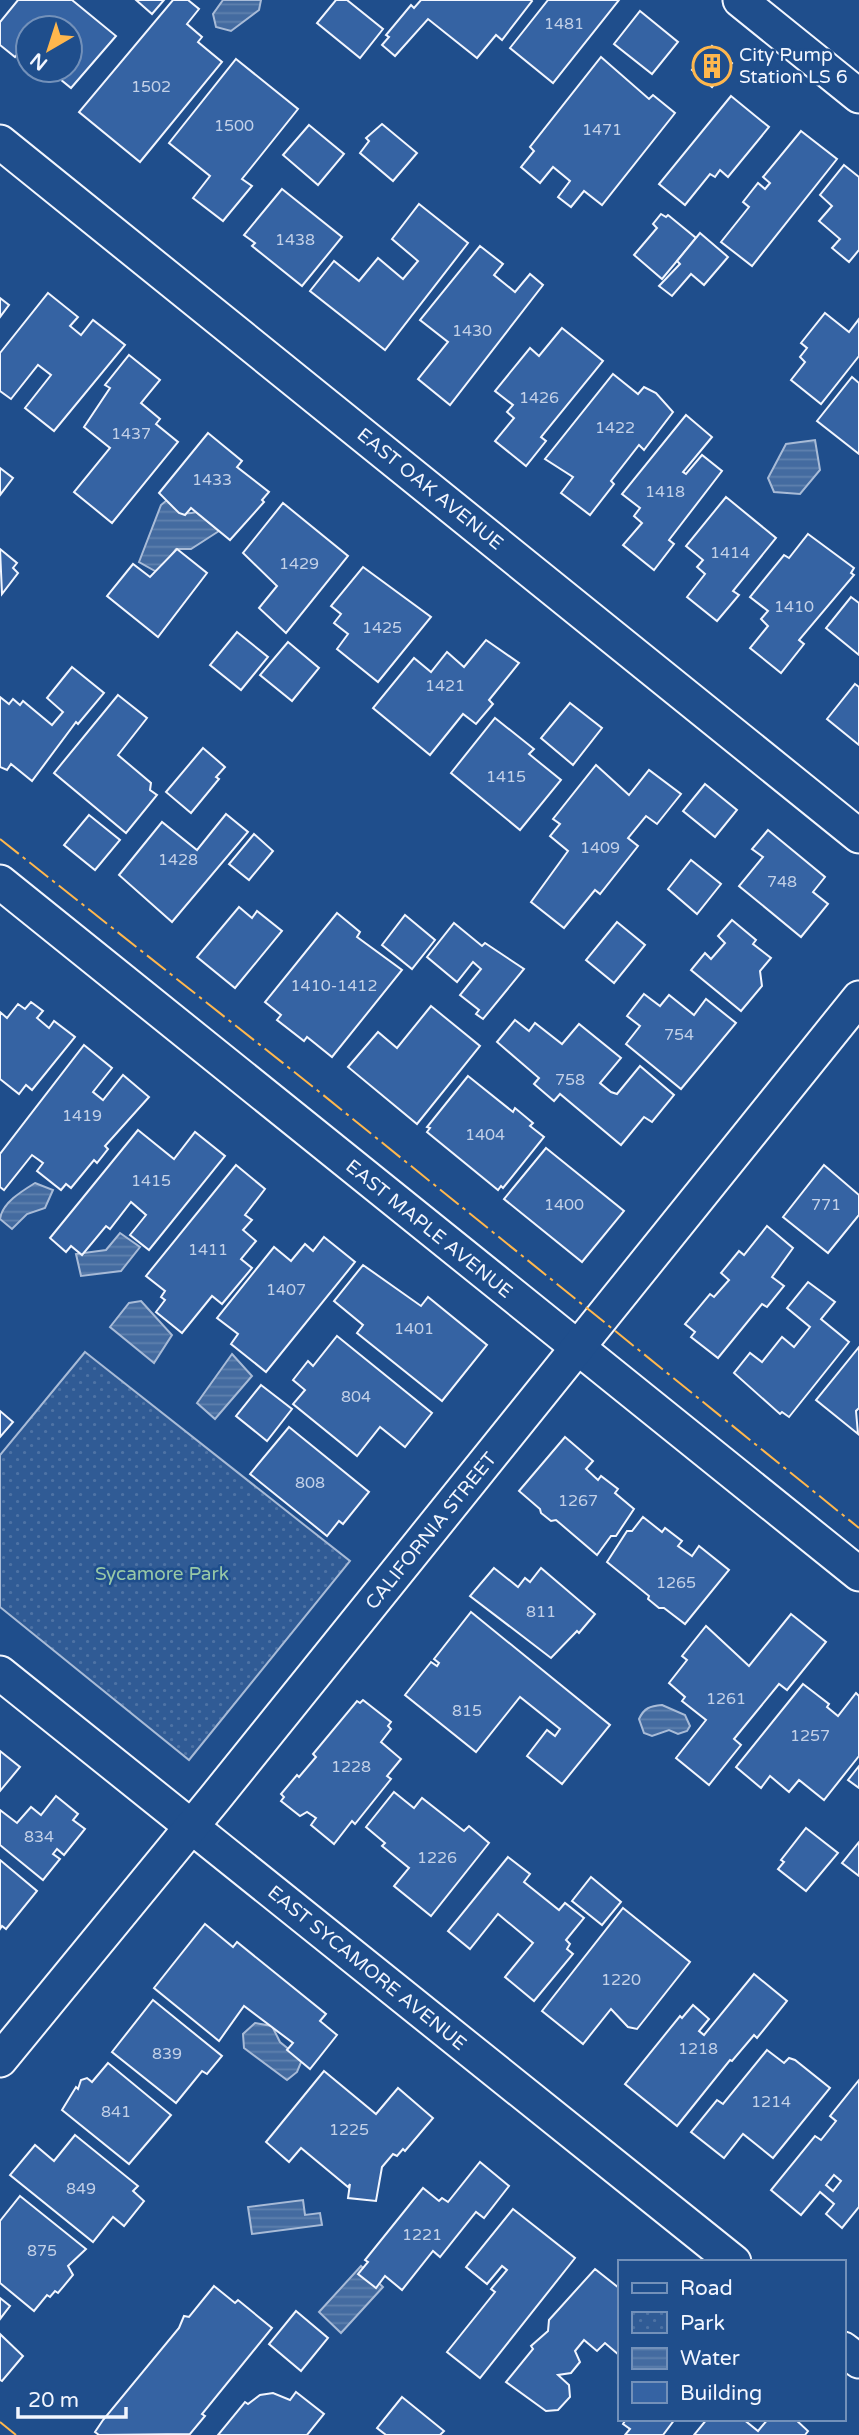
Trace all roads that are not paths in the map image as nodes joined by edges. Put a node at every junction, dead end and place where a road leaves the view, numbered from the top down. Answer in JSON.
{"nodes":[{"id":1,"x":740,"y":0,"type":"edge"},
{"id":2,"x":859,"y":96,"type":"edge"},
{"id":3,"x":0,"y":142,"type":"edge"},
{"id":4,"x":859,"y":836,"type":"edge"},
{"id":5,"x":0,"y":882,"type":"edge"},
{"id":6,"x":859,"y":998,"type":"edge"},
{"id":7,"x":578,"y":1349,"type":"junction"},
{"id":8,"x":859,"y":1574,"type":"edge"},
{"id":9,"x":0,"y":1672,"type":"edge"},
{"id":10,"x":192,"y":1827,"type":"junction"},
{"id":11,"x":0,"y":2060,"type":"edge"},
{"id":12,"x":732,"y":2260,"type":"edge"}],
"edges":[{"from":1,"to":2,"type":"street"},
{"from":3,"to":4,"type":"street","name":"EAST OAK AVENUE"},
{"from":5,"to":7,"type":"street","name":"EAST MAPLE AVENUE"},
{"from":6,"to":7,"type":"street","name":"CALIFORNIA STREET"},
{"from":7,"to":8,"type":"street","name":"EAST MAPLE AVENUE"},
{"from":7,"to":10,"type":"street","name":"CALIFORNIA STREET"},
{"from":9,"to":10,"type":"street","name":"EAST SYCAMORE AVENUE"},
{"from":10,"to":11,"type":"street","name":"CALIFORNIA STREET"},
{"from":10,"to":12,"type":"street","name":"EAST SYCAMORE AVENUE"}]}
